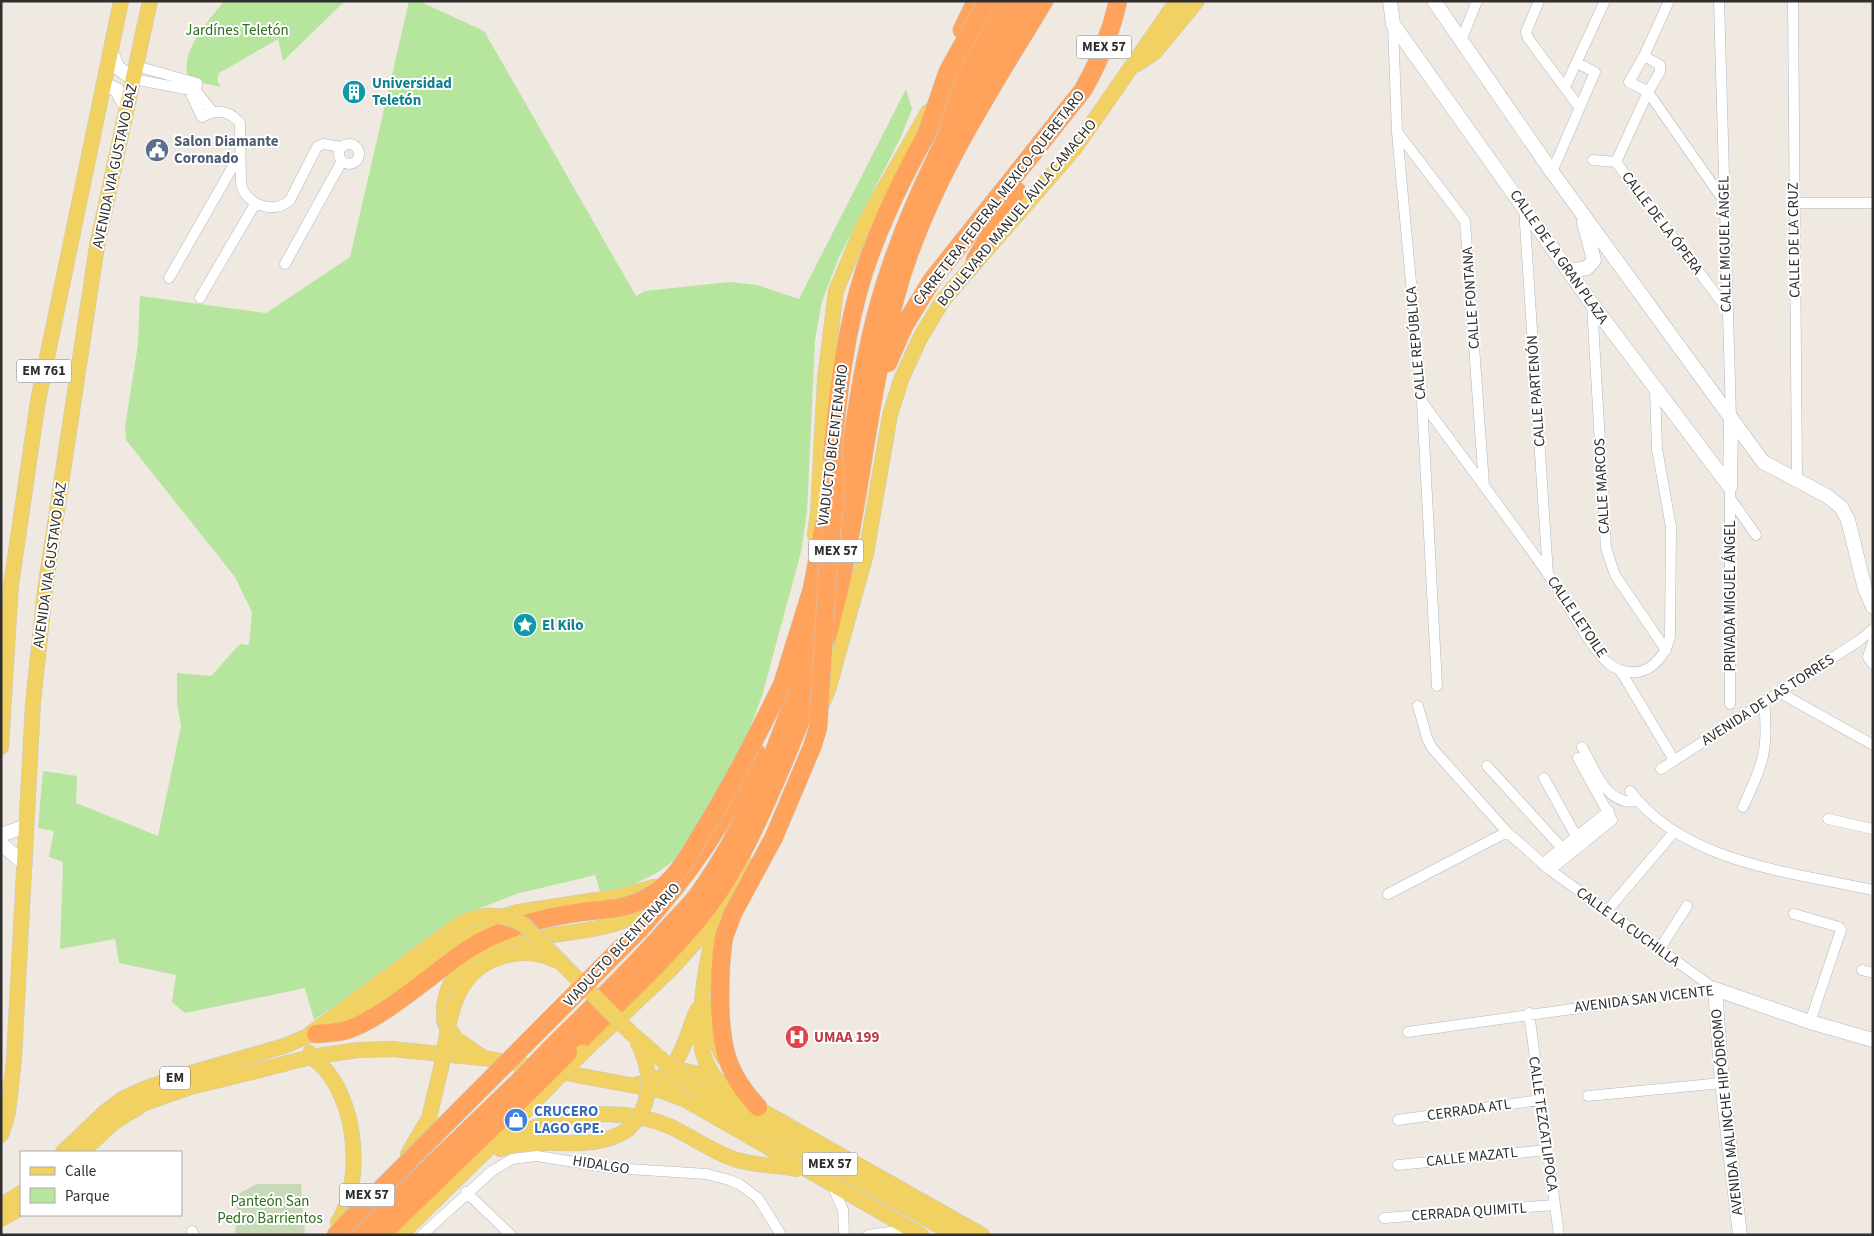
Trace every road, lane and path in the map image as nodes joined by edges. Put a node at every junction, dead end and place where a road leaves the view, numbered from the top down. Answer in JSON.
{"nodes":[{"id":1,"x":121,"y":1,"type":"edge"},
{"id":2,"x":150,"y":1,"type":"edge"},
{"id":3,"x":976,"y":1,"type":"edge"},
{"id":4,"x":986,"y":1,"type":"edge"},
{"id":5,"x":998,"y":1,"type":"edge"},
{"id":6,"x":1006,"y":1,"type":"edge"},
{"id":7,"x":1024,"y":1,"type":"edge"},
{"id":8,"x":1044,"y":1,"type":"edge"},
{"id":9,"x":1118,"y":1,"type":"edge"},
{"id":10,"x":1177,"y":1,"type":"edge"},
{"id":11,"x":1197,"y":1,"type":"edge"},
{"id":12,"x":1390,"y":1,"type":"edge"},
{"id":13,"x":1434,"y":1,"type":"edge"},
{"id":14,"x":1477,"y":1,"type":"edge"},
{"id":15,"x":1539,"y":1,"type":"edge"},
{"id":16,"x":1605,"y":1,"type":"edge"},
{"id":17,"x":1668,"y":1,"type":"edge"},
{"id":18,"x":1719,"y":1,"type":"edge"},
{"id":19,"x":1792,"y":1,"type":"edge"},
{"id":20,"x":1393,"y":24,"type":"junction"},
{"id":21,"x":1461,"y":41,"type":"junction"},
{"id":22,"x":110,"y":49,"type":"junction"},
{"id":23,"x":1644,"y":56,"type":"junction"},
{"id":24,"x":1577,"y":63,"type":"junction"},
{"id":25,"x":1130,"y":69,"type":"junction"},
{"id":26,"x":134,"y":72,"type":"junction"},
{"id":27,"x":104,"y":84,"type":"junction"},
{"id":28,"x":1565,"y":87,"type":"junction"},
{"id":29,"x":192,"y":88,"type":"junction"},
{"id":30,"x":1082,"y":90,"type":"junction"},
{"id":31,"x":1648,"y":92,"type":"junction"},
{"id":32,"x":1579,"y":107,"type":"junction"},
{"id":33,"x":127,"y":109,"type":"junction"},
{"id":34,"x":212,"y":110,"type":"junction"},
{"id":35,"x":926,"y":116,"type":"junction"},
{"id":36,"x":1397,"y":132,"type":"junction"},
{"id":37,"x":924,"y":138,"type":"junction"},
{"id":38,"x":342,"y":147,"type":"junction"},
{"id":39,"x":241,"y":153,"type":"junction"},
{"id":40,"x":1594,"y":160,"type":"dead end"},
{"id":41,"x":342,"y":161,"type":"junction"},
{"id":42,"x":1616,"y":162,"type":"junction"},
{"id":43,"x":1552,"y":172,"type":"junction"},
{"id":44,"x":1724,"y":202,"type":"junction"},
{"id":45,"x":1794,"y":203,"type":"junction"},
{"id":46,"x":1873,"y":203,"type":"edge"},
{"id":47,"x":255,"y":204,"type":"junction"},
{"id":48,"x":1524,"y":207,"type":"junction"},
{"id":49,"x":1579,"y":210,"type":"junction"},
{"id":50,"x":975,"y":260,"type":"junction"},
{"id":51,"x":285,"y":264,"type":"dead end"},
{"id":52,"x":1568,"y":271,"type":"junction"},
{"id":53,"x":169,"y":278,"type":"dead end"},
{"id":54,"x":200,"y":298,"type":"dead end"},
{"id":55,"x":1592,"y":304,"type":"junction"},
{"id":56,"x":1726,"y":309,"type":"junction"},
{"id":57,"x":1655,"y":390,"type":"junction"},
{"id":58,"x":875,"y":394,"type":"junction"},
{"id":59,"x":1422,"y":401,"type":"junction"},
{"id":60,"x":1731,"y":419,"type":"junction"},
{"id":61,"x":833,"y":442,"type":"junction"},
{"id":62,"x":1796,"y":479,"type":"junction"},
{"id":63,"x":1484,"y":486,"type":"junction"},
{"id":64,"x":1730,"y":493,"type":"junction"},
{"id":65,"x":1756,"y":535,"type":"dead end"},
{"id":66,"x":1548,"y":575,"type":"junction"},
{"id":67,"x":1872,"y":601,"type":"edge"},
{"id":68,"x":1873,"y":629,"type":"edge"},
{"id":69,"x":1873,"y":642,"type":"edge"},
{"id":70,"x":1666,"y":650,"type":"junction"},
{"id":71,"x":1873,"y":664,"type":"edge"},
{"id":72,"x":1620,"y":670,"type":"junction"},
{"id":73,"x":783,"y":683,"type":"junction"},
{"id":74,"x":1437,"y":686,"type":"dead end"},
{"id":75,"x":1779,"y":692,"type":"junction"},
{"id":76,"x":1764,"y":702,"type":"junction"},
{"id":77,"x":1730,"y":704,"type":"dead end"},
{"id":78,"x":1418,"y":706,"type":"dead end"},
{"id":79,"x":1873,"y":745,"type":"edge"},
{"id":80,"x":1,"y":747,"type":"edge"},
{"id":81,"x":1582,"y":747,"type":"dead end"},
{"id":82,"x":1578,"y":758,"type":"dead end"},
{"id":83,"x":1674,"y":760,"type":"junction"},
{"id":84,"x":1487,"y":766,"type":"dead end"},
{"id":85,"x":1661,"y":769,"type":"dead end"},
{"id":86,"x":1544,"y":778,"type":"dead end"},
{"id":87,"x":1630,"y":790,"type":"dead end"},
{"id":88,"x":1637,"y":801,"type":"junction"},
{"id":89,"x":1743,"y":807,"type":"dead end"},
{"id":90,"x":1610,"y":815,"type":"junction"},
{"id":91,"x":1828,"y":819,"type":"dead end"},
{"id":92,"x":26,"y":826,"type":"junction"},
{"id":93,"x":1873,"y":829,"type":"edge"},
{"id":94,"x":1675,"y":831,"type":"junction"},
{"id":95,"x":1507,"y":832,"type":"junction"},
{"id":96,"x":1,"y":835,"type":"edge"},
{"id":97,"x":1576,"y":836,"type":"junction"},
{"id":98,"x":1,"y":844,"type":"edge"},
{"id":99,"x":1561,"y":847,"type":"junction"},
{"id":100,"x":24,"y":864,"type":"junction"},
{"id":101,"x":1546,"y":867,"type":"junction"},
{"id":102,"x":683,"y":872,"type":"junction"},
{"id":103,"x":1873,"y":890,"type":"edge"},
{"id":104,"x":1388,"y":894,"type":"dead end"},
{"id":105,"x":655,"y":906,"type":"junction"},
{"id":106,"x":1688,"y":906,"type":"dead end"},
{"id":107,"x":1606,"y":912,"type":"junction"},
{"id":108,"x":1794,"y":914,"type":"dead end"},
{"id":109,"x":720,"y":927,"type":"junction"},
{"id":110,"x":1660,"y":950,"type":"junction"},
{"id":111,"x":451,"y":963,"type":"junction"},
{"id":112,"x":562,"y":965,"type":"junction"},
{"id":113,"x":1862,"y":970,"type":"dead end"},
{"id":114,"x":1873,"y":972,"type":"edge"},
{"id":115,"x":719,"y":987,"type":"junction"},
{"id":116,"x":1715,"y":989,"type":"junction"},
{"id":117,"x":703,"y":998,"type":"junction"},
{"id":118,"x":1529,"y":1013,"type":"junction"},
{"id":119,"x":711,"y":1021,"type":"junction"},
{"id":120,"x":1810,"y":1022,"type":"junction"},
{"id":121,"x":446,"y":1026,"type":"junction"},
{"id":122,"x":630,"y":1032,"type":"junction"},
{"id":123,"x":1408,"y":1032,"type":"dead end"},
{"id":124,"x":311,"y":1035,"type":"junction"},
{"id":125,"x":1873,"y":1040,"type":"edge"},
{"id":126,"x":575,"y":1052,"type":"junction"},
{"id":127,"x":311,"y":1057,"type":"junction"},
{"id":128,"x":728,"y":1064,"type":"junction"},
{"id":129,"x":490,"y":1066,"type":"junction"},
{"id":130,"x":1722,"y":1083,"type":"junction"},
{"id":131,"x":535,"y":1084,"type":"junction"},
{"id":132,"x":627,"y":1084,"type":"junction"},
{"id":133,"x":730,"y":1091,"type":"junction"},
{"id":134,"x":1588,"y":1096,"type":"dead end"},
{"id":135,"x":680,"y":1097,"type":"junction"},
{"id":136,"x":1540,"y":1100,"type":"junction"},
{"id":137,"x":127,"y":1105,"type":"junction"},
{"id":138,"x":758,"y":1107,"type":"junction"},
{"id":139,"x":109,"y":1117,"type":"junction"},
{"id":140,"x":1398,"y":1120,"type":"dead end"},
{"id":141,"x":1,"y":1135,"type":"edge"},
{"id":142,"x":494,"y":1144,"type":"junction"},
{"id":143,"x":1547,"y":1150,"type":"junction"},
{"id":144,"x":64,"y":1151,"type":"edge"},
{"id":145,"x":83,"y":1151,"type":"edge"},
{"id":146,"x":408,"y":1155,"type":"junction"},
{"id":147,"x":476,"y":1161,"type":"junction"},
{"id":148,"x":1398,"y":1164,"type":"dead end"},
{"id":149,"x":804,"y":1170,"type":"junction"},
{"id":150,"x":831,"y":1184,"type":"junction"},
{"id":151,"x":466,"y":1192,"type":"junction"},
{"id":152,"x":20,"y":1194,"type":"edge"},
{"id":153,"x":1554,"y":1205,"type":"junction"},
{"id":154,"x":20,"y":1208,"type":"edge"},
{"id":155,"x":2,"y":1212,"type":"edge"},
{"id":156,"x":1384,"y":1218,"type":"dead end"},
{"id":157,"x":345,"y":1229,"type":"edge"},
{"id":158,"x":917,"y":1233,"type":"edge"},
{"id":159,"x":325,"y":1235,"type":"edge"},
{"id":160,"x":381,"y":1235,"type":"edge"},
{"id":161,"x":400,"y":1235,"type":"edge"},
{"id":162,"x":422,"y":1235,"type":"edge"},
{"id":163,"x":511,"y":1235,"type":"edge"},
{"id":164,"x":781,"y":1235,"type":"edge"},
{"id":165,"x":844,"y":1235,"type":"edge"},
{"id":166,"x":868,"y":1235,"type":"edge"},
{"id":167,"x":955,"y":1235,"type":"edge"},
{"id":168,"x":982,"y":1235,"type":"edge"},
{"id":169,"x":1558,"y":1235,"type":"edge"},
{"id":170,"x":1740,"y":1235,"type":"edge"}],
"edges":[{"from":1,"to":22,"type":"main road","name":"AVENIDA VIA GUSTAVO BAZ","number":"EM 761"},
{"from":2,"to":26,"type":"main road","name":"AVENIDA VIA GUSTAVO BAZ"},
{"from":3,"to":35,"type":"highway"},
{"from":4,"to":37,"type":"highway","bridge":true},
{"from":5,"to":35,"type":"main road"},
{"from":6,"to":37,"type":"highway","name":"VIADUCTO BICENTENARIO","bridge":true},
{"from":7,"to":131,"type":"highway","number":"MEX 57","bridge":true},
{"from":8,"to":58,"type":"highway","number":"MEX 57"},
{"from":9,"to":30,"type":"highway","name":"CARRETERA FEDERAL MEXICO-QUERETARO","number":"MEX 57"},
{"from":10,"to":25,"type":"main road","name":"BOULEVARD MANUEL ÁVILA CAMACHO"},
{"from":11,"to":25,"type":"main road"},
{"from":12,"to":20,"type":"street","name":"CALLE REPÚBLICA"},
{"from":13,"to":21,"type":"street"},
{"from":14,"to":21,"type":"street"},
{"from":15,"to":28,"type":"street"},
{"from":16,"to":24,"type":"street"},
{"from":17,"to":23,"type":"street"},
{"from":18,"to":44,"type":"street","name":"CALLE MIGUEL ÁNGEL"},
{"from":19,"to":45,"type":"street","name":"CALLE DE LA CRUZ"},
{"from":20,"to":36,"type":"street","name":"CALLE REPÚBLICA"},
{"from":20,"to":48,"type":"street","name":"CALLE DE LA GRAN PLAZA"},
{"from":21,"to":43,"type":"street"},
{"from":22,"to":26,"type":"street"},
{"from":22,"to":27,"type":"main road","name":"AVENIDA VIA GUSTAVO BAZ","number":"EM 761"},
{"from":23,"to":31,"type":"street"},
{"from":23,"to":31,"type":"street"},
{"from":24,"to":28,"type":"street"},
{"from":24,"to":32,"type":"street"},
{"from":25,"to":50,"type":"main road","name":"BOULEVARD MANUEL ÁVILA CAMACHO"},
{"from":26,"to":29,"type":"street"},
{"from":26,"to":33,"type":"main road","name":"AVENIDA VIA GUSTAVO BAZ"},
{"from":27,"to":33,"type":"street"},
{"from":27,"to":80,"type":"main road","name":"AVENIDA VIA GUSTAVO BAZ","number":"EM 761"},
{"from":28,"to":32,"type":"street"},
{"from":29,"to":34,"type":"street"},
{"from":29,"to":34,"type":"street"},
{"from":30,"to":50,"type":"highway"},
{"from":30,"to":58,"type":"highway","name":"CARRETERA FEDERAL MEXICO-QUERETARO","number":"MEX 57"},
{"from":31,"to":42,"type":"street"},
{"from":31,"to":44,"type":"street"},
{"from":32,"to":43,"type":"street"},
{"from":33,"to":92,"type":"main road","name":"AVENIDA VIA GUSTAVO BAZ"},
{"from":34,"to":39,"type":"street"},
{"from":35,"to":102,"type":"main road"},
{"from":36,"to":59,"type":"street","name":"CALLE REPÚBLICA"},
{"from":36,"to":63,"type":"street","name":"CALLE FONTANA"},
{"from":37,"to":61,"type":"highway","name":"VIADUCTO BICENTENARIO"},
{"from":38,"to":41,"type":"street"},
{"from":38,"to":41,"type":"street"},
{"from":38,"to":47,"type":"street"},
{"from":39,"to":47,"type":"street"},
{"from":39,"to":53,"type":"street"},
{"from":40,"to":42,"type":"street"},
{"from":41,"to":51,"type":"street"},
{"from":42,"to":56,"type":"street","name":"CALLE DE LA ÓPERA"},
{"from":43,"to":49,"type":"street"},
{"from":44,"to":56,"type":"street","name":"CALLE MIGUEL ÁNGEL"},
{"from":45,"to":46,"type":"street"},
{"from":45,"to":62,"type":"street","name":"CALLE DE LA CRUZ"},
{"from":47,"to":54,"type":"street"},
{"from":48,"to":52,"type":"street","name":"CALLE DE LA GRAN PLAZA"},
{"from":48,"to":66,"type":"street","name":"CALLE PARTENÓN"},
{"from":49,"to":52,"type":"street"},
{"from":49,"to":60,"type":"street"},
{"from":50,"to":109,"type":"main road","name":"BOULEVARD MANUEL ÁVILA CAMACHO"},
{"from":52,"to":55,"type":"street","name":"CALLE DE LA GRAN PLAZA"},
{"from":55,"to":57,"type":"street","name":"CALLE DE LA GRAN PLAZA"},
{"from":55,"to":70,"type":"street","name":"CALLE MARCOS"},
{"from":56,"to":60,"type":"street","name":"CALLE MIGUEL ÁNGEL"},
{"from":57,"to":64,"type":"street","name":"CALLE DE LA GRAN PLAZA"},
{"from":57,"to":70,"type":"street"},
{"from":58,"to":126,"type":"highway","number":"MEX 57"},
{"from":59,"to":63,"type":"street","name":"CALLE LETOILE"},
{"from":59,"to":74,"type":"street","name":"CALLE REPÚBLICA"},
{"from":60,"to":62,"type":"street"},
{"from":60,"to":64,"type":"street","name":"CALLE MIGUEL ÁNGEL"},
{"from":61,"to":73,"type":"highway","name":"VIADUCTO BICENTENARIO","bridge":true},
{"from":61,"to":109,"type":"highway","bridge":true},
{"from":62,"to":67,"type":"street"},
{"from":63,"to":66,"type":"street","name":"CALLE LETOILE"},
{"from":64,"to":65,"type":"street"},
{"from":64,"to":77,"type":"street","name":"PRIVADA MIGUEL ÁNGEL"},
{"from":66,"to":72,"type":"street","name":"CALLE LETOILE"},
{"from":68,"to":75,"type":"street","name":"AVENIDA DE LAS TORRES"},
{"from":69,"to":71,"type":"street"},
{"from":70,"to":72,"type":"street","name":"CALLE LETOILE"},
{"from":72,"to":83,"type":"street"},
{"from":73,"to":111,"type":"highway","bridge":true},
{"from":73,"to":157,"type":"highway","name":"VIADUCTO BICENTENARIO","bridge":true},
{"from":75,"to":76,"type":"street","name":"AVENIDA DE LAS TORRES"},
{"from":75,"to":79,"type":"street"},
{"from":76,"to":83,"type":"street","name":"AVENIDA DE LAS TORRES"},
{"from":76,"to":89,"type":"street"},
{"from":78,"to":95,"type":"street","name":"CALLE LA CUCHILLA"},
{"from":81,"to":88,"type":"street"},
{"from":82,"to":90,"type":"street"},
{"from":83,"to":85,"type":"street","name":"AVENIDA DE LAS TORRES"},
{"from":84,"to":99,"type":"street"},
{"from":86,"to":97,"type":"street"},
{"from":87,"to":88,"type":"street"},
{"from":88,"to":94,"type":"street"},
{"from":90,"to":97,"type":"street"},
{"from":90,"to":101,"type":"street"},
{"from":91,"to":93,"type":"street"},
{"from":92,"to":96,"type":"street"},
{"from":92,"to":100,"type":"main road","name":"AVENIDA VIA GUSTAVO BAZ"},
{"from":94,"to":103,"type":"street"},
{"from":94,"to":107,"type":"street"},
{"from":95,"to":101,"type":"street","name":"CALLE LA CUCHILLA"},
{"from":95,"to":104,"type":"street"},
{"from":97,"to":99,"type":"street"},
{"from":98,"to":100,"type":"street"},
{"from":99,"to":101,"type":"street"},
{"from":100,"to":141,"type":"main road","name":"AVENIDA VIA GUSTAVO BAZ"},
{"from":101,"to":107,"type":"street","name":"CALLE LA CUCHILLA"},
{"from":102,"to":105,"type":"main road"},
{"from":102,"to":124,"type":"main road"},
{"from":105,"to":121,"type":"main road"},
{"from":105,"to":129,"type":"main road"},
{"from":106,"to":110,"type":"street"},
{"from":107,"to":110,"type":"street","name":"CALLE LA CUCHILLA"},
{"from":108,"to":120,"type":"street"},
{"from":109,"to":115,"type":"highway"},
{"from":109,"to":117,"type":"main road"},
{"from":109,"to":119,"type":"main road"},
{"from":109,"to":126,"type":"main road","name":"BOULEVARD MANUEL ÁVILA CAMACHO"},
{"from":110,"to":116,"type":"street","name":"CALLE LA CUCHILLA"},
{"from":111,"to":121,"type":"main road"},
{"from":111,"to":124,"type":"highway"},
{"from":112,"to":122,"type":"main road","number":"MEX 57","bridge":true},
{"from":112,"to":124,"type":"main road","bridge":true},
{"from":112,"to":146,"type":"main road","bridge":true},
{"from":113,"to":114,"type":"street"},
{"from":115,"to":119,"type":"highway"},
{"from":115,"to":128,"type":"highway"},
{"from":116,"to":118,"type":"street","name":"AVENIDA SAN VICENTE"},
{"from":116,"to":120,"type":"street","name":"AVENIDA SAN VICENTE"},
{"from":116,"to":130,"type":"street","name":"AVENIDA MALINCHE HIPÓDROMO"},
{"from":117,"to":132,"type":"main road"},
{"from":117,"to":133,"type":"main road"},
{"from":118,"to":123,"type":"street","name":"AVENIDA SAN VICENTE"},
{"from":118,"to":136,"type":"street","name":"CALLE TEZCATLIPOCA"},
{"from":119,"to":128,"type":"main road"},
{"from":120,"to":125,"type":"street","name":"AVENIDA SAN VICENTE"},
{"from":121,"to":129,"type":"main road"},
{"from":122,"to":147,"type":"main road","bridge":true},
{"from":122,"to":167,"type":"main road","number":"MEX 57","bridge":true},
{"from":124,"to":127,"type":"main road"},
{"from":124,"to":137,"type":"main road","number":"EM"},
{"from":126,"to":131,"type":"highway","number":"MEX 57","bridge":true},
{"from":127,"to":129,"type":"main road"},
{"from":127,"to":137,"type":"main road","number":"EM"},
{"from":127,"to":157,"type":"main road"},
{"from":128,"to":138,"type":"highway"},
{"from":129,"to":132,"type":"main road"},
{"from":129,"to":146,"type":"main road"},
{"from":130,"to":134,"type":"street"},
{"from":130,"to":170,"type":"street","name":"AVENIDA MALINCHE HIPÓDROMO"},
{"from":131,"to":142,"type":"main road"},
{"from":131,"to":157,"type":"highway","number":"MEX 57"},
{"from":131,"to":160,"type":"highway","number":"MEX 57"},
{"from":132,"to":135,"type":"main road"},
{"from":133,"to":135,"type":"main road"},
{"from":133,"to":138,"type":"main road"},
{"from":135,"to":149,"type":"main road"},
{"from":136,"to":140,"type":"street","name":"CERRADA ATL"},
{"from":136,"to":143,"type":"street","name":"CALLE TEZCATLIPOCA"},
{"from":137,"to":139,"type":"main road","number":"EM"},
{"from":138,"to":168,"type":"main road"},
{"from":139,"to":144,"type":"main road","number":"EM"},
{"from":139,"to":145,"type":"main road","number":"EM"},
{"from":142,"to":147,"type":"main road"},
{"from":142,"to":149,"type":"main road"},
{"from":143,"to":148,"type":"street","name":"CALLE MAZATL"},
{"from":143,"to":153,"type":"street","name":"CALLE TEZCATLIPOCA"},
{"from":146,"to":157,"type":"main road","number":"MEX 57"},
{"from":147,"to":161,"type":"main road"},
{"from":149,"to":150,"type":"main road","number":"MEX 57"},
{"from":150,"to":158,"type":"main road","number":"MEX 57"},
{"from":150,"to":165,"type":"street"},
{"from":151,"to":162,"type":"street","name":"HIDALGO"},
{"from":151,"to":163,"type":"street"},
{"from":151,"to":164,"type":"street","name":"HIDALGO"},
{"from":152,"to":155,"type":"main road"},
{"from":153,"to":156,"type":"street","name":"CERRADA QUIMITL"},
{"from":153,"to":169,"type":"street","name":"CALLE TEZCATLIPOCA"},
{"from":154,"to":155,"type":"main road"},
{"from":157,"to":159,"type":"main road","number":"MEX 57"},
{"from":158,"to":166,"type":"street"}]}
